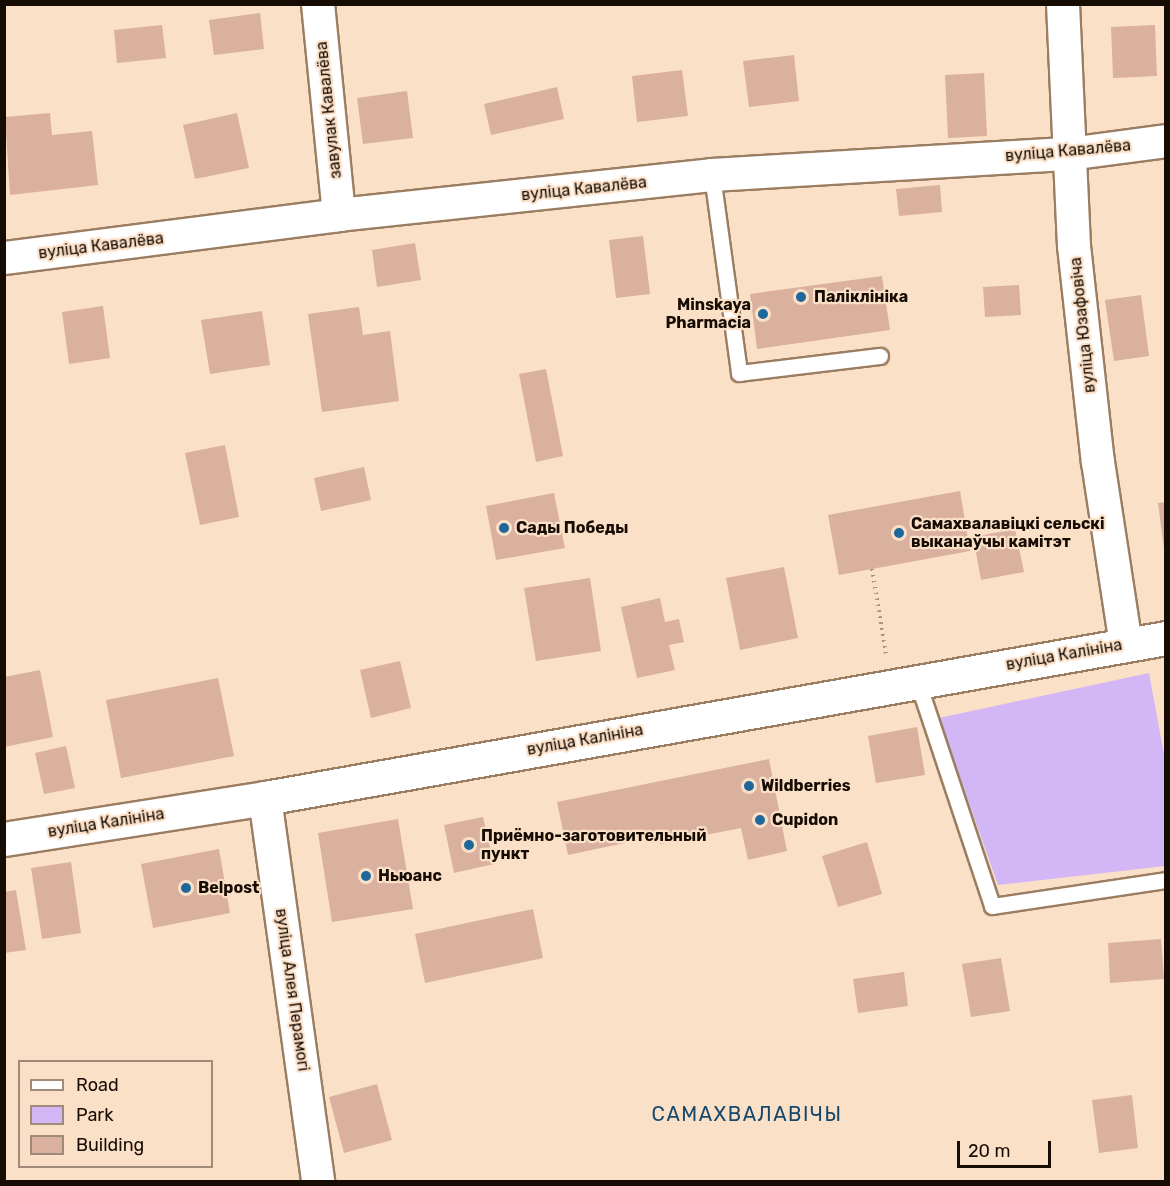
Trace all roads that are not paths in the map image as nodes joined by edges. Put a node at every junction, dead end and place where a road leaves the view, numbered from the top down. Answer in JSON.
{"nodes":[{"id":1,"x":318,"y":4,"type":"edge"},
{"id":2,"x":1063,"y":4,"type":"edge"},
{"id":3,"x":1166,"y":141,"type":"edge"},
{"id":4,"x":1069,"y":154,"type":"junction"},
{"id":5,"x":712,"y":175,"type":"junction"},
{"id":6,"x":339,"y":215,"type":"junction"},
{"id":7,"x":4,"y":258,"type":"edge"},
{"id":8,"x":880,"y":356,"type":"dead end"},
{"id":9,"x":1166,"y":638,"type":"edge"},
{"id":10,"x":1126,"y":644,"type":"junction"},
{"id":11,"x":917,"y":680,"type":"junction"},
{"id":12,"x":265,"y":798,"type":"junction"},
{"id":13,"x":4,"y":839,"type":"edge"},
{"id":14,"x":1166,"y":880,"type":"edge"},
{"id":15,"x":318,"y":1182,"type":"edge"}],
"edges":[{"from":1,"to":6,"type":"street","name":"завулак Кавалёва"},
{"from":2,"to":4,"type":"street","name":"вуліца Юзафовіча"},
{"from":3,"to":4,"type":"street","name":"вуліца Кавалёва"},
{"from":4,"to":5,"type":"street","name":"вуліца Кавалёва"},
{"from":4,"to":10,"type":"street","name":"вуліца Юзафовіча"},
{"from":5,"to":6,"type":"street","name":"вуліца Кавалёва"},
{"from":5,"to":8,"type":"lane"},
{"from":6,"to":7,"type":"street","name":"вуліца Кавалёва"},
{"from":9,"to":10,"type":"street","name":"вуліца Калініна"},
{"from":10,"to":11,"type":"street","name":"вуліца Калініна"},
{"from":11,"to":12,"type":"street","name":"вуліца Калініна"},
{"from":11,"to":14,"type":"lane"},
{"from":12,"to":13,"type":"street","name":"вуліца Калініна"},
{"from":12,"to":15,"type":"street","name":"вуліца Алея Перамогі"}]}
